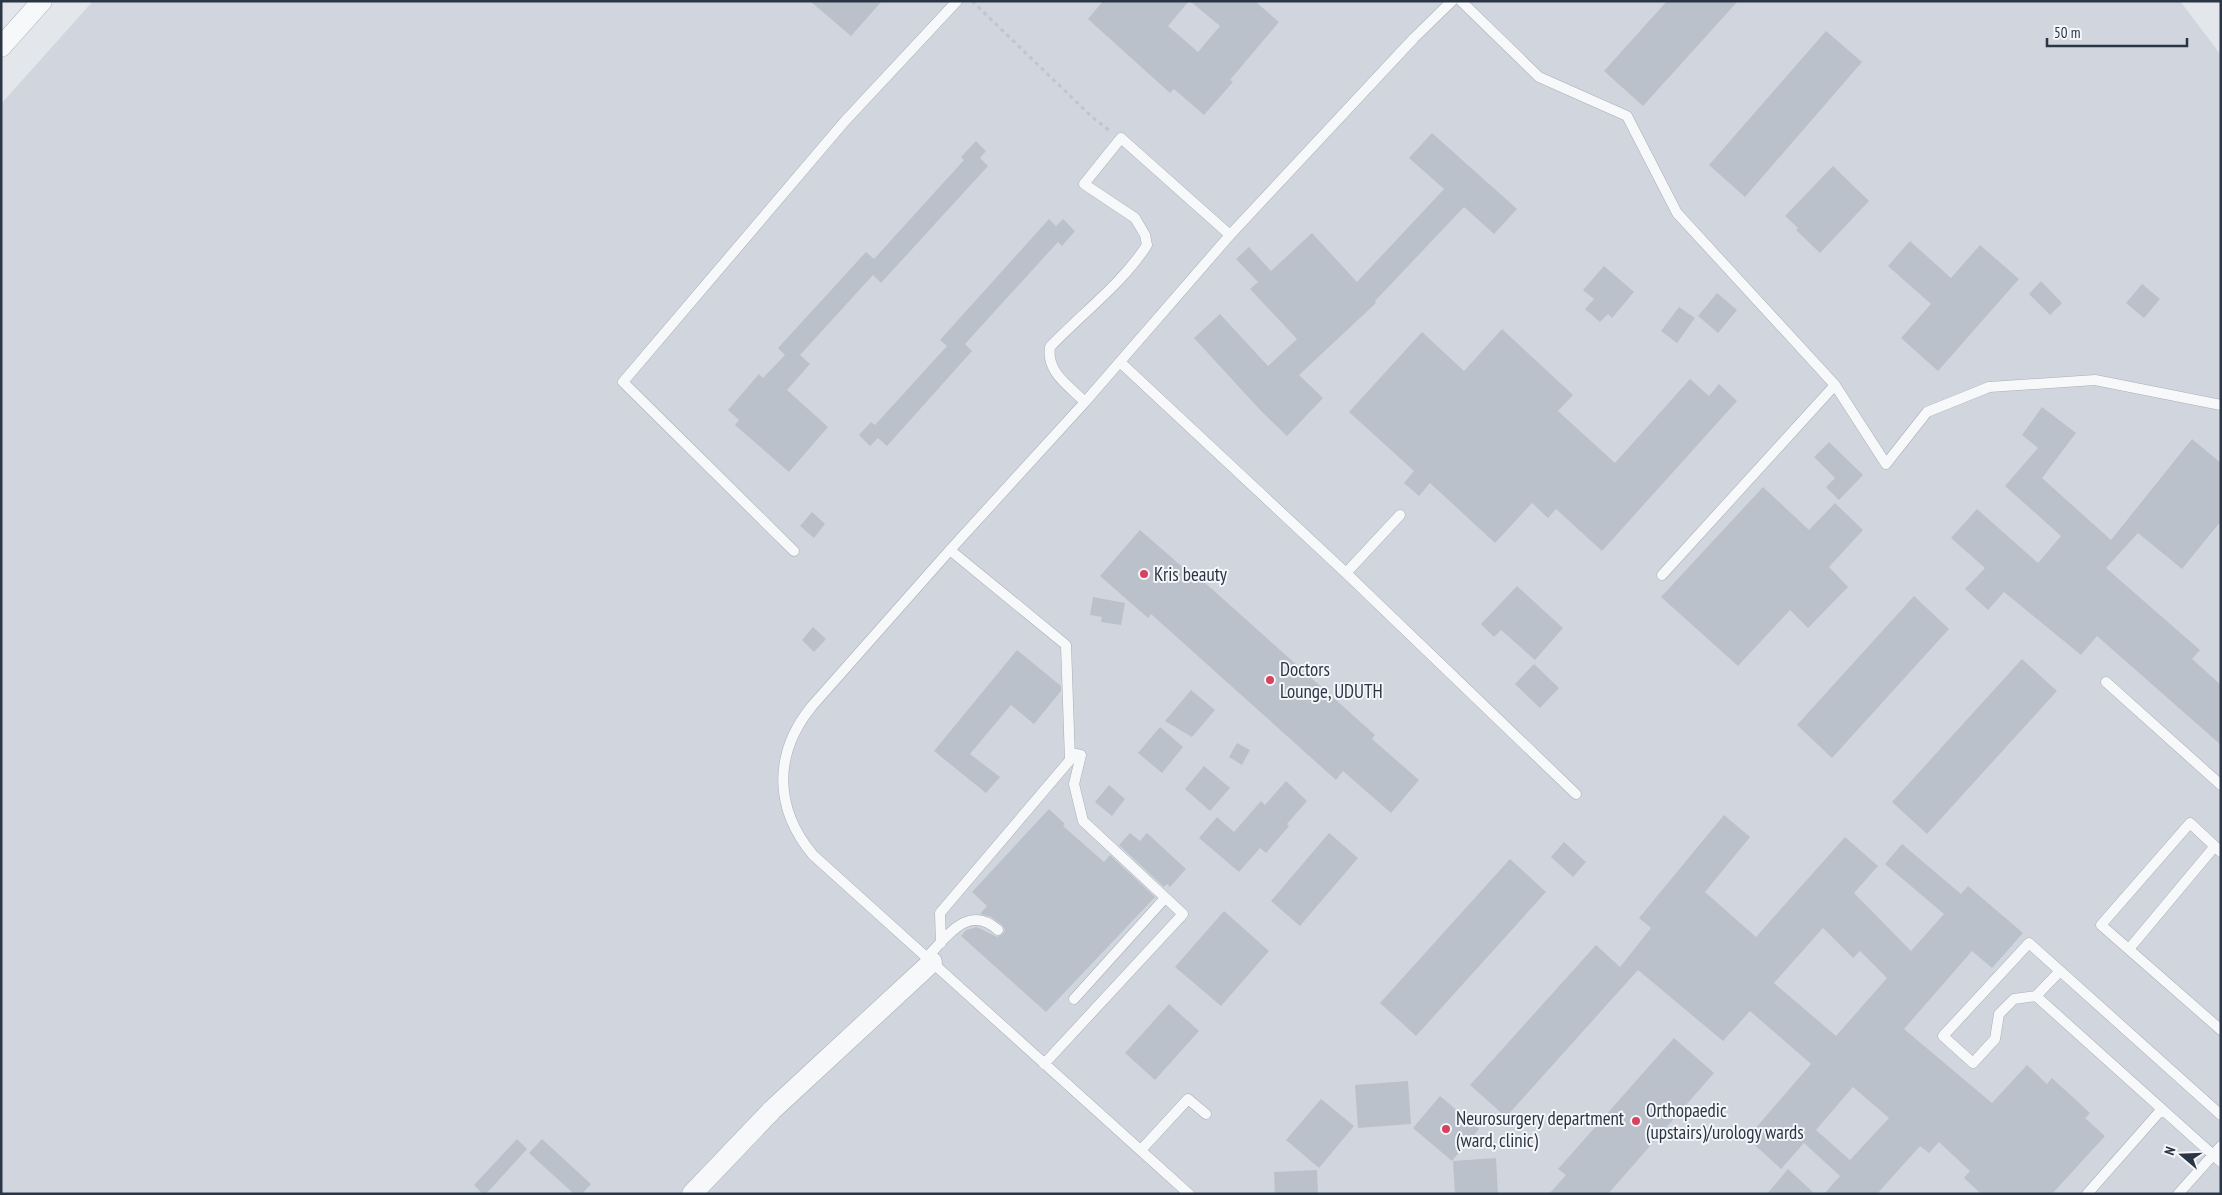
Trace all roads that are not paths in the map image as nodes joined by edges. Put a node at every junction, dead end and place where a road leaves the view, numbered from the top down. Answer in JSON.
{"nodes":[{"id":1,"x":42,"y":1,"type":"edge"},
{"id":2,"x":957,"y":1,"type":"edge"},
{"id":3,"x":1452,"y":1,"type":"edge"},
{"id":4,"x":1461,"y":1,"type":"edge"},
{"id":5,"x":1,"y":47,"type":"edge"},
{"id":6,"x":1230,"y":235,"type":"junction"},
{"id":7,"x":1120,"y":362,"type":"junction"},
{"id":8,"x":1835,"y":386,"type":"junction"},
{"id":9,"x":1085,"y":402,"type":"junction"},
{"id":10,"x":2221,"y":405,"type":"edge"},
{"id":11,"x":1400,"y":514,"type":"dead end"},
{"id":12,"x":950,"y":550,"type":"junction"},
{"id":13,"x":794,"y":551,"type":"dead end"},
{"id":14,"x":1346,"y":573,"type":"junction"},
{"id":15,"x":1662,"y":575,"type":"dead end"},
{"id":16,"x":2106,"y":682,"type":"dead end"},
{"id":17,"x":1070,"y":753,"type":"junction"},
{"id":18,"x":2221,"y":784,"type":"edge"},
{"id":19,"x":1576,"y":794,"type":"dead end"},
{"id":20,"x":2218,"y":849,"type":"edge"},
{"id":21,"x":1165,"y":898,"type":"junction"},
{"id":22,"x":998,"y":930,"type":"dead end"},
{"id":23,"x":941,"y":943,"type":"junction"},
{"id":24,"x":2129,"y":949,"type":"junction"},
{"id":25,"x":929,"y":960,"type":"junction"},
{"id":26,"x":2060,"y":971,"type":"junction"},
{"id":27,"x":2036,"y":996,"type":"junction"},
{"id":28,"x":1074,"y":999,"type":"dead end"},
{"id":29,"x":2221,"y":1030,"type":"edge"},
{"id":30,"x":1044,"y":1064,"type":"junction"},
{"id":31,"x":2162,"y":1109,"type":"junction"},
{"id":32,"x":1206,"y":1114,"type":"dead end"},
{"id":33,"x":2221,"y":1115,"type":"edge"},
{"id":34,"x":2221,"y":1146,"type":"edge"},
{"id":35,"x":1140,"y":1150,"type":"junction"},
{"id":36,"x":2217,"y":1158,"type":"edge"},
{"id":37,"x":692,"y":1194,"type":"edge"},
{"id":38,"x":1189,"y":1194,"type":"edge"},
{"id":39,"x":2087,"y":1194,"type":"edge"},
{"id":40,"x":2178,"y":1194,"type":"edge"}],
"edges":[{"from":1,"to":5,"type":"street"},
{"from":2,"to":13,"type":"lane"},
{"from":3,"to":6,"type":"lane"},
{"from":4,"to":8,"type":"lane"},
{"from":6,"to":7,"type":"lane"},
{"from":6,"to":9,"type":"lane"},
{"from":7,"to":9,"type":"lane"},
{"from":7,"to":14,"type":"lane"},
{"from":8,"to":10,"type":"lane"},
{"from":8,"to":15,"type":"lane"},
{"from":9,"to":12,"type":"lane"},
{"from":11,"to":14,"type":"lane"},
{"from":12,"to":17,"type":"lane"},
{"from":12,"to":25,"type":"lane"},
{"from":14,"to":19,"type":"lane"},
{"from":16,"to":18,"type":"lane"},
{"from":17,"to":21,"type":"lane"},
{"from":17,"to":23,"type":"lane"},
{"from":20,"to":24,"type":"lane"},
{"from":20,"to":24,"type":"lane"},
{"from":21,"to":28,"type":"lane"},
{"from":21,"to":30,"type":"lane"},
{"from":22,"to":23,"type":"lane"},
{"from":23,"to":25,"type":"lane"},
{"from":24,"to":29,"type":"lane"},
{"from":25,"to":30,"type":"lane"},
{"from":25,"to":37,"type":"street"},
{"from":26,"to":27,"type":"lane"},
{"from":26,"to":27,"type":"lane"},
{"from":26,"to":33,"type":"lane"},
{"from":27,"to":31,"type":"lane"},
{"from":30,"to":35,"type":"lane"},
{"from":31,"to":36,"type":"lane"},
{"from":31,"to":39,"type":"lane"},
{"from":32,"to":35,"type":"lane"},
{"from":34,"to":36,"type":"lane"},
{"from":35,"to":38,"type":"lane"},
{"from":36,"to":40,"type":"lane"}]}
